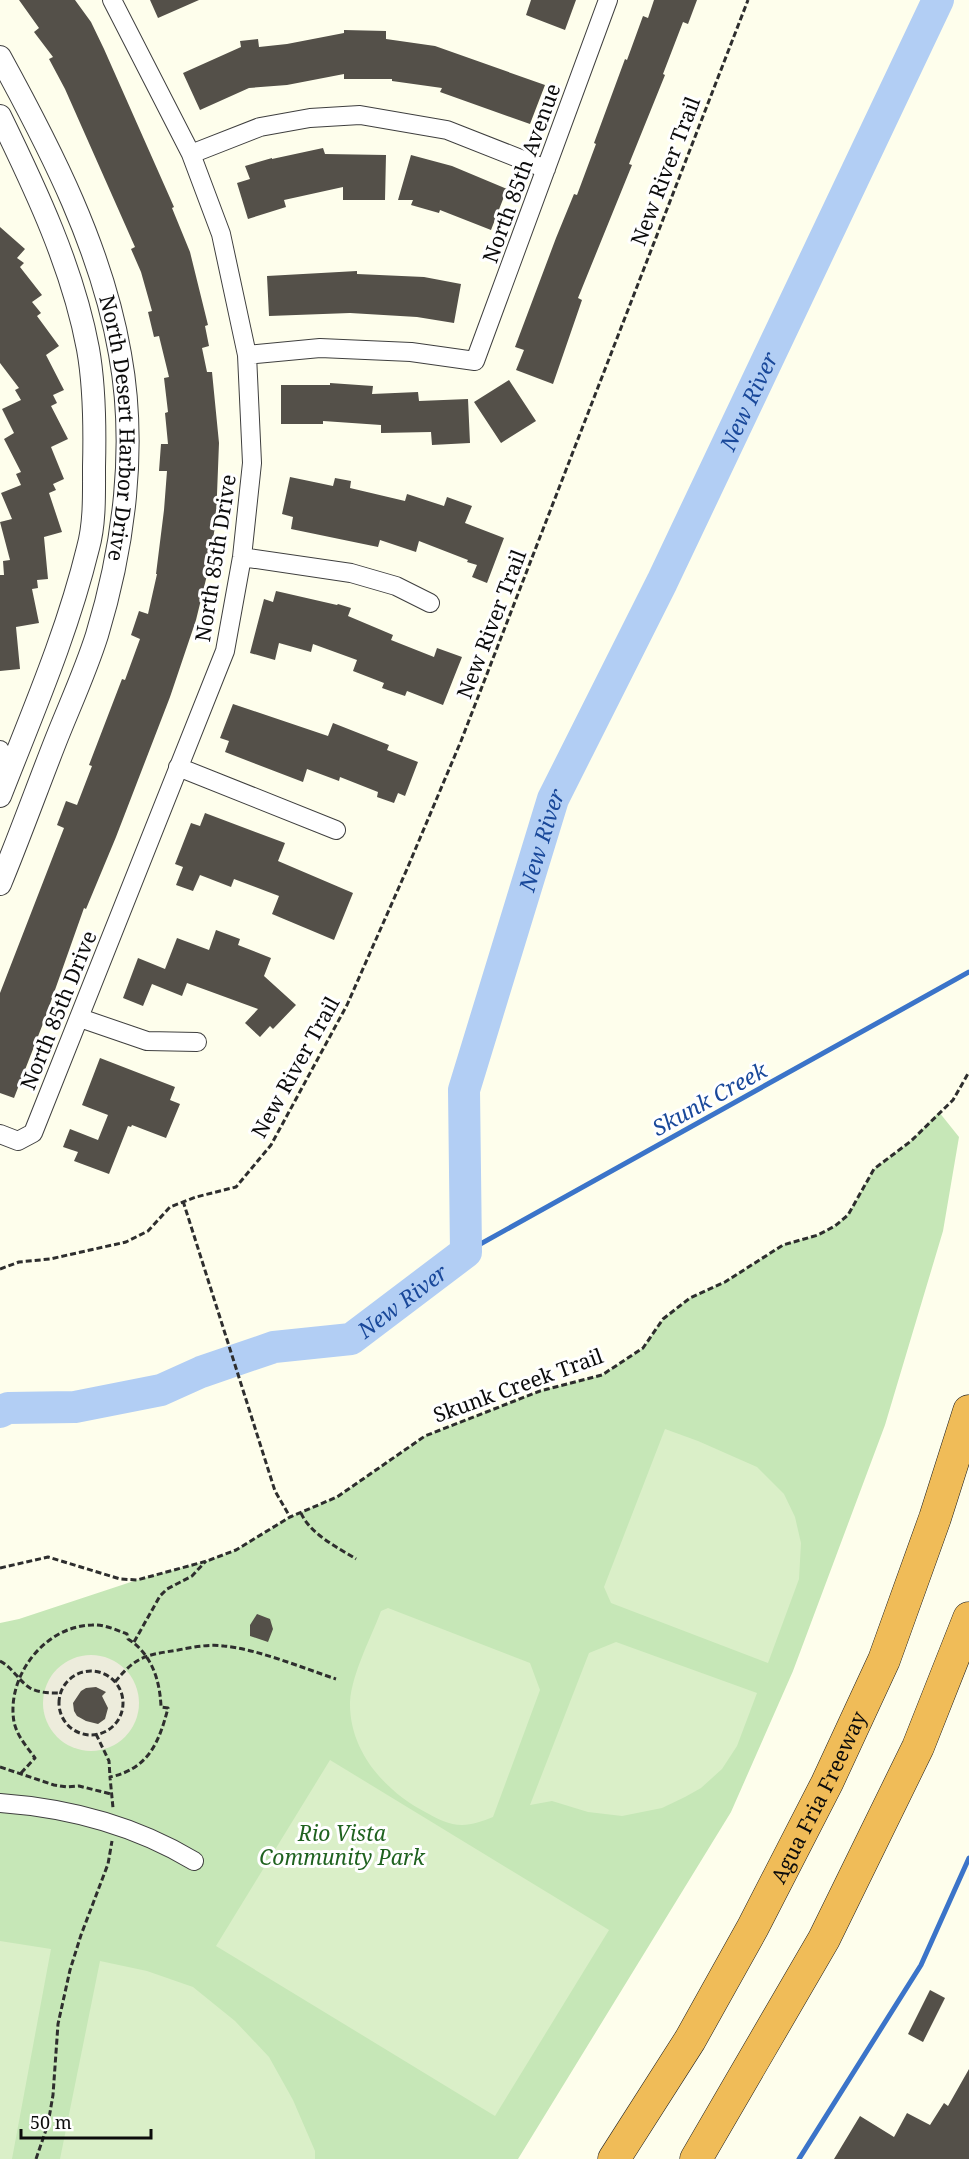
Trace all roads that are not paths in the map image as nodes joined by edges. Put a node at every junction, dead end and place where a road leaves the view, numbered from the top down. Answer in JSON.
{"nodes":[{"id":1,"x":112,"y":0,"type":"edge"},
{"id":2,"x":608,"y":0,"type":"edge"},
{"id":3,"x":0,"y":57,"type":"edge"},
{"id":4,"x":0,"y":116,"type":"edge"},
{"id":5,"x":191,"y":154,"type":"junction"},
{"id":6,"x":546,"y":169,"type":"junction"},
{"id":7,"x":247,"y":355,"type":"junction"},
{"id":8,"x":242,"y":557,"type":"junction"},
{"id":9,"x":430,"y":603,"type":"dead end"},
{"id":10,"x":0,"y":750,"type":"edge"},
{"id":11,"x":178,"y":767,"type":"junction"},
{"id":12,"x":5,"y":773,"type":"edge"},
{"id":13,"x":40,"y":782,"type":"junction"},
{"id":14,"x":0,"y":796,"type":"edge"},
{"id":15,"x":336,"y":830,"type":"dead end"},
{"id":16,"x":0,"y":884,"type":"edge"},
{"id":17,"x":80,"y":1018,"type":"junction"},
{"id":18,"x":197,"y":1041,"type":"dead end"},
{"id":19,"x":0,"y":1134,"type":"edge"},
{"id":20,"x":969,"y":1411,"type":"edge"},
{"id":21,"x":969,"y":1618,"type":"edge"},
{"id":22,"x":0,"y":1803,"type":"edge"},
{"id":23,"x":194,"y":1861,"type":"dead end"},
{"id":24,"x":614,"y":2159,"type":"edge"},
{"id":25,"x":696,"y":2159,"type":"edge"}],
"edges":[{"from":1,"to":5,"type":"street","name":"North 85th Drive"},
{"from":2,"to":6,"type":"street","name":"North 85th Avenue"},
{"from":3,"to":13,"type":"street","name":"North Desert Harbor Drive"},
{"from":4,"to":12,"type":"street","name":"North Desert Harbor Drive"},
{"from":5,"to":6,"type":"street"},
{"from":5,"to":7,"type":"street","name":"North 85th Drive"},
{"from":6,"to":7,"type":"street","name":"North 85th Avenue"},
{"from":7,"to":8,"type":"street","name":"North 85th Drive"},
{"from":8,"to":9,"type":"street"},
{"from":8,"to":11,"type":"street","name":"North 85th Drive"},
{"from":10,"to":12,"type":"street"},
{"from":11,"to":15,"type":"street"},
{"from":11,"to":17,"type":"street","name":"North 85th Drive"},
{"from":12,"to":13,"type":"street"},
{"from":12,"to":14,"type":"street","name":"North Desert Harbor Drive"},
{"from":13,"to":16,"type":"street","name":"North Desert Harbor Drive"},
{"from":17,"to":18,"type":"street"},
{"from":17,"to":19,"type":"street","name":"North 85th Drive"},
{"from":20,"to":24,"type":"highway","name":"Agua Fria Freeway"},
{"from":21,"to":25,"type":"highway"},
{"from":22,"to":23,"type":"street"}]}
